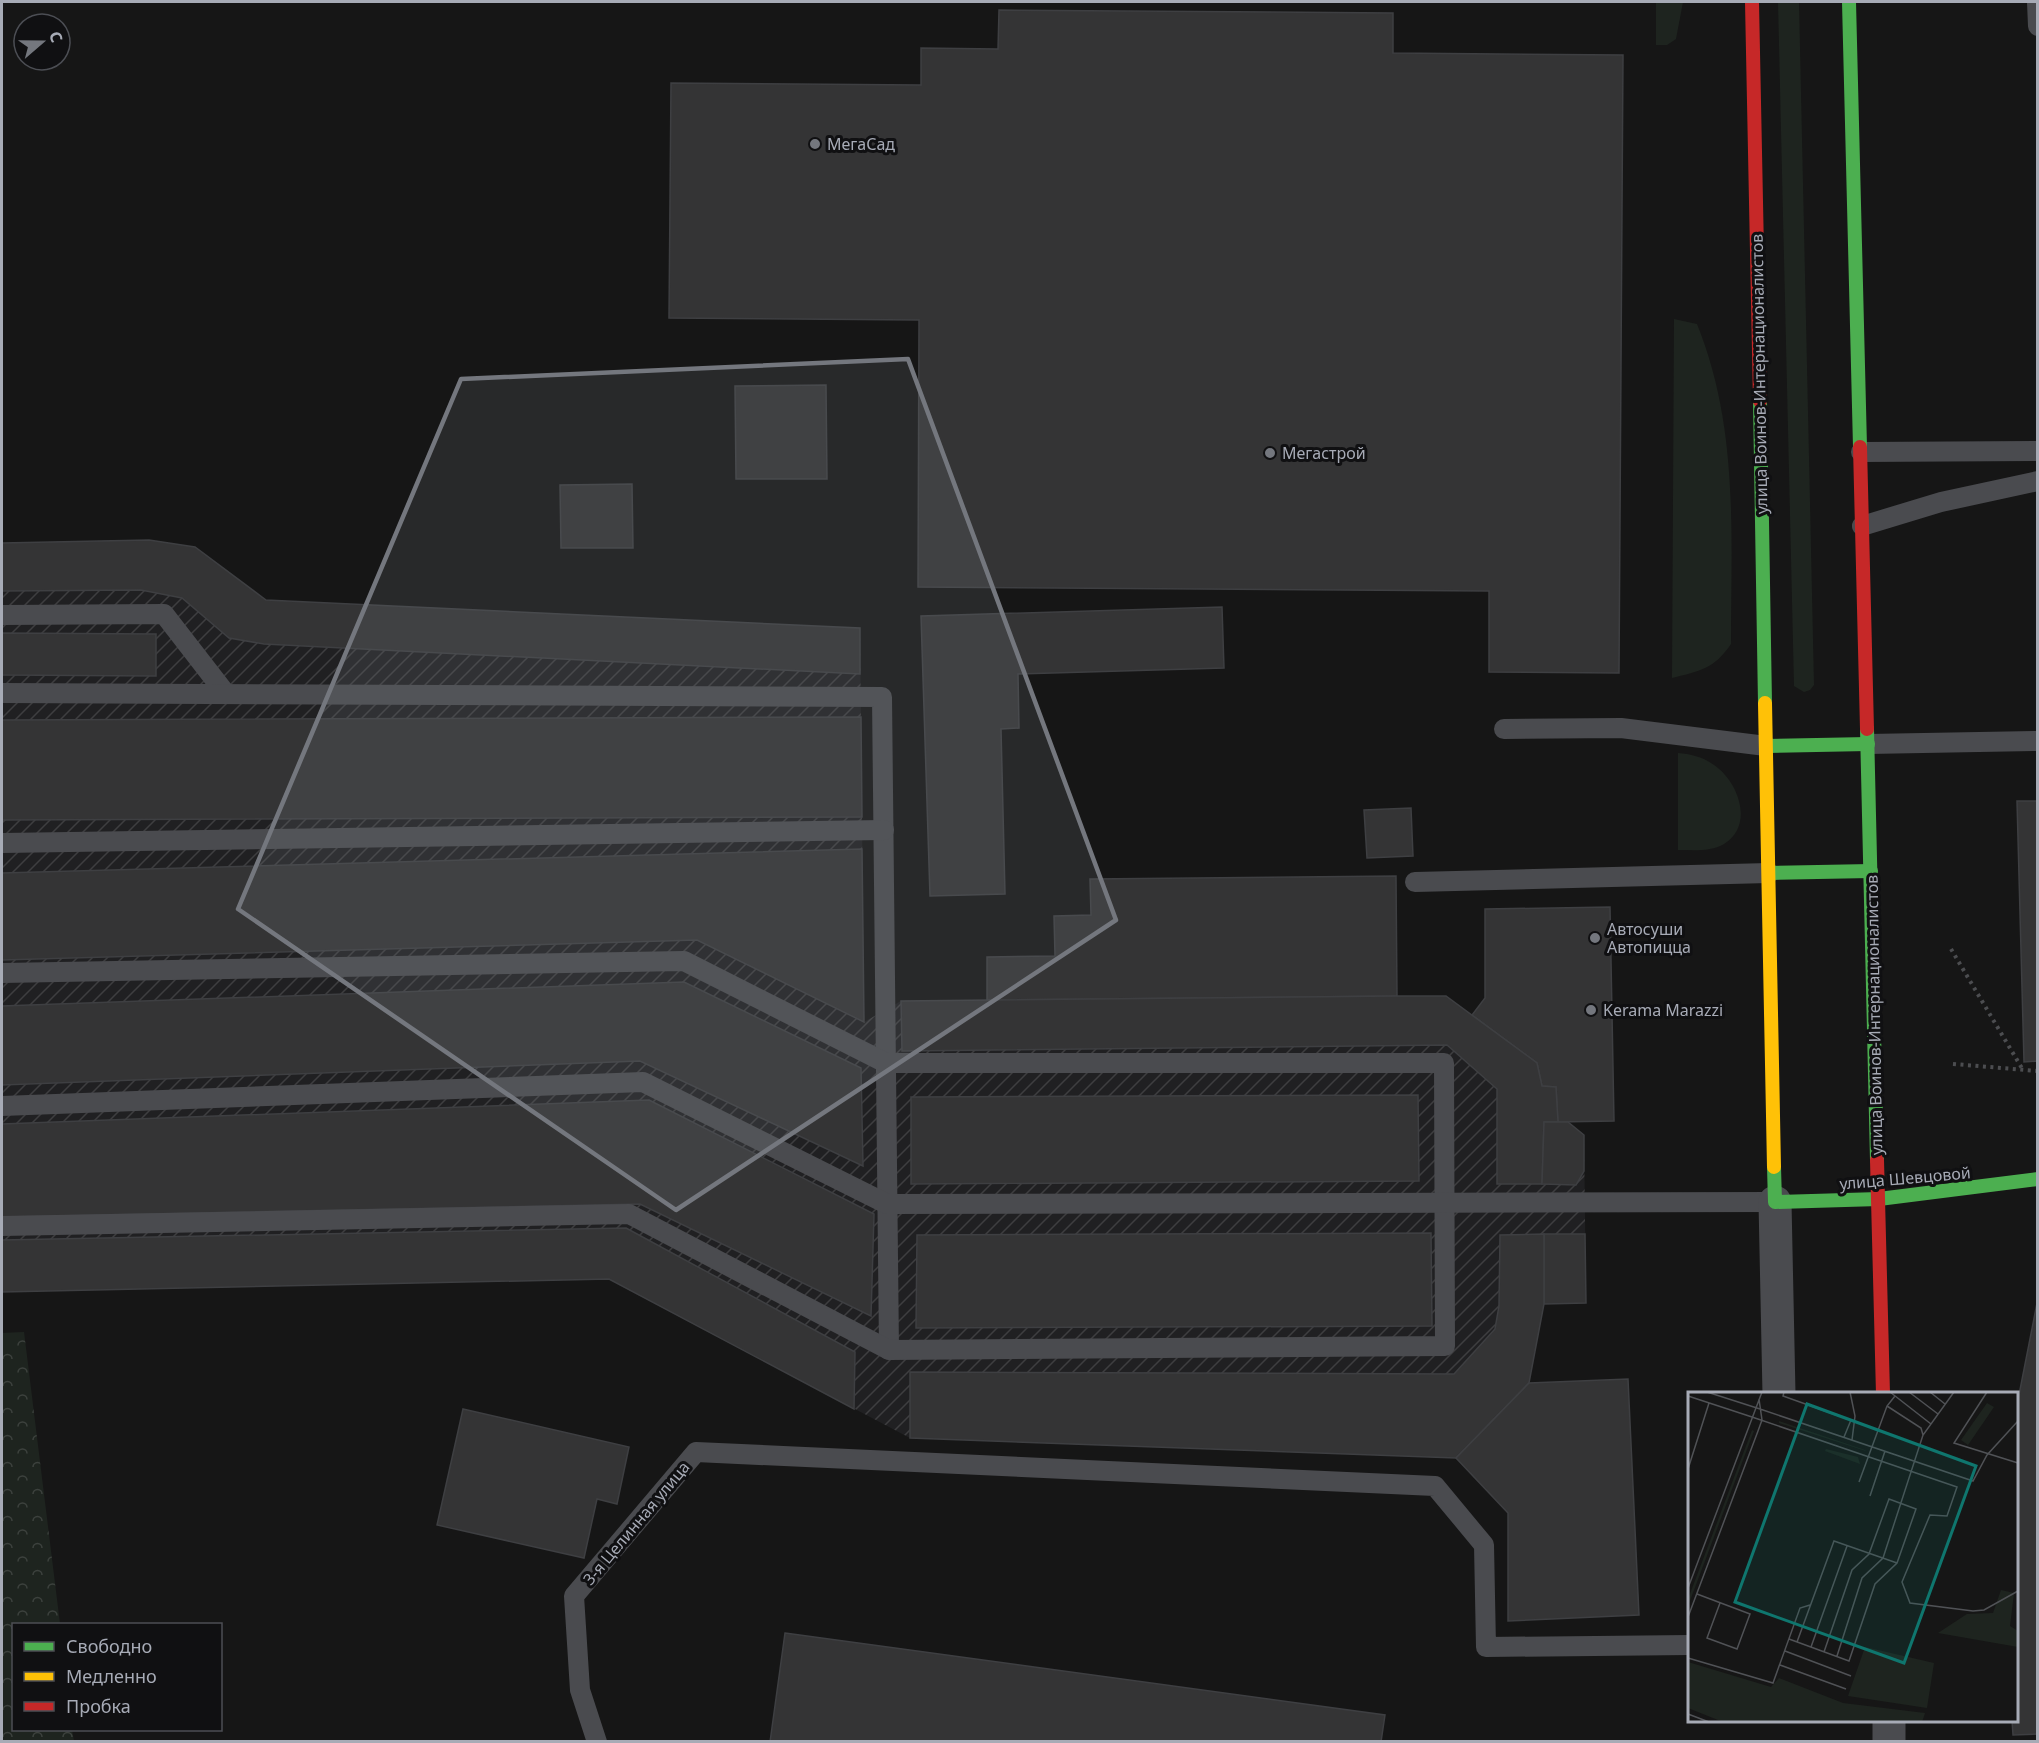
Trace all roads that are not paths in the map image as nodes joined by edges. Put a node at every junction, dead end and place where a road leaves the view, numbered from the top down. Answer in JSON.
{"nodes":[{"id":1,"x":1752,"y":2,"type":"edge"},
{"id":2,"x":1849,"y":2,"type":"edge"},
{"id":3,"x":2037,"y":2,"type":"edge"},
{"id":4,"x":2037,"y":26,"type":"edge"},
{"id":5,"x":2037,"y":451,"type":"edge"},
{"id":6,"x":1861,"y":452,"type":"junction"},
{"id":7,"x":2037,"y":481,"type":"edge"},
{"id":8,"x":1862,"y":526,"type":"junction"},
{"id":9,"x":2,"y":615,"type":"edge"},
{"id":10,"x":2,"y":693,"type":"edge"},
{"id":11,"x":226,"y":694,"type":"junction"},
{"id":12,"x":1504,"y":729,"type":"dead end"},
{"id":13,"x":2037,"y":741,"type":"edge"},
{"id":14,"x":1868,"y":744,"type":"junction"},
{"id":15,"x":1766,"y":746,"type":"junction"},
{"id":16,"x":884,"y":830,"type":"junction"},
{"id":17,"x":2,"y":843,"type":"edge"},
{"id":18,"x":1871,"y":871,"type":"junction"},
{"id":19,"x":1768,"y":873,"type":"junction"},
{"id":20,"x":1415,"y":882,"type":"dead end"},
{"id":21,"x":2,"y":973,"type":"edge"},
{"id":22,"x":886,"y":1063,"type":"junction"},
{"id":23,"x":2,"y":1106,"type":"edge"},
{"id":24,"x":2037,"y":1179,"type":"edge"},
{"id":25,"x":1879,"y":1199,"type":"junction"},
{"id":26,"x":1775,"y":1202,"type":"junction"},
{"id":27,"x":1444,"y":1203,"type":"junction"},
{"id":28,"x":887,"y":1204,"type":"junction"},
{"id":29,"x":2,"y":1226,"type":"edge"},
{"id":30,"x":889,"y":1350,"type":"junction"},
{"id":31,"x":1779,"y":1392,"type":"edge"},
{"id":32,"x":1883,"y":1392,"type":"edge"},
{"id":33,"x":1688,"y":1645,"type":"edge"},
{"id":34,"x":1889,"y":1722,"type":"edge"},
{"id":35,"x":597,"y":1742,"type":"edge"},
{"id":36,"x":1890,"y":1742,"type":"edge"}],
"edges":[{"from":1,"to":15,"type":"street","name":"улица Воинов-Интернационалистов"},
{"from":2,"to":6,"type":"street","name":"улица Воинов-Интернационалистов"},
{"from":3,"to":4,"type":"lane"},
{"from":5,"to":6,"type":"lane"},
{"from":6,"to":8,"type":"street","name":"улица Воинов-Интернационалистов"},
{"from":7,"to":8,"type":"lane"},
{"from":8,"to":14,"type":"street","name":"улица Воинов-Интернационалистов"},
{"from":9,"to":11,"type":"lane"},
{"from":10,"to":11,"type":"lane"},
{"from":11,"to":16,"type":"lane"},
{"from":12,"to":15,"type":"lane"},
{"from":13,"to":14,"type":"lane"},
{"from":14,"to":15,"type":"street"},
{"from":14,"to":18,"type":"street","name":"улица Воинов-Интернационалистов"},
{"from":15,"to":19,"type":"street","name":"улица Воинов-Интернационалистов"},
{"from":16,"to":17,"type":"lane"},
{"from":16,"to":22,"type":"lane"},
{"from":18,"to":19,"type":"street"},
{"from":18,"to":25,"type":"street","name":"улица Воинов-Интернационалистов"},
{"from":19,"to":20,"type":"lane"},
{"from":19,"to":26,"type":"street","name":"улица Воинов-Интернационалистов"},
{"from":21,"to":22,"type":"lane"},
{"from":22,"to":27,"type":"lane"},
{"from":22,"to":28,"type":"lane"},
{"from":23,"to":28,"type":"lane"},
{"from":24,"to":25,"type":"street","name":"улица Шевцовой"},
{"from":25,"to":26,"type":"street","name":"улица Шевцовой"},
{"from":25,"to":32,"type":"street","name":"улица Воинов-Интернационалистов"},
{"from":26,"to":27,"type":"lane"},
{"from":26,"to":31,"type":"street","name":"улица Воинов-Интернационалистов"},
{"from":27,"to":28,"type":"lane"},
{"from":27,"to":30,"type":"lane"},
{"from":28,"to":30,"type":"lane"},
{"from":29,"to":30,"type":"lane"},
{"from":33,"to":35,"type":"lane","name":"3-я Целинная улица"},
{"from":34,"to":36,"type":"street"}]}
